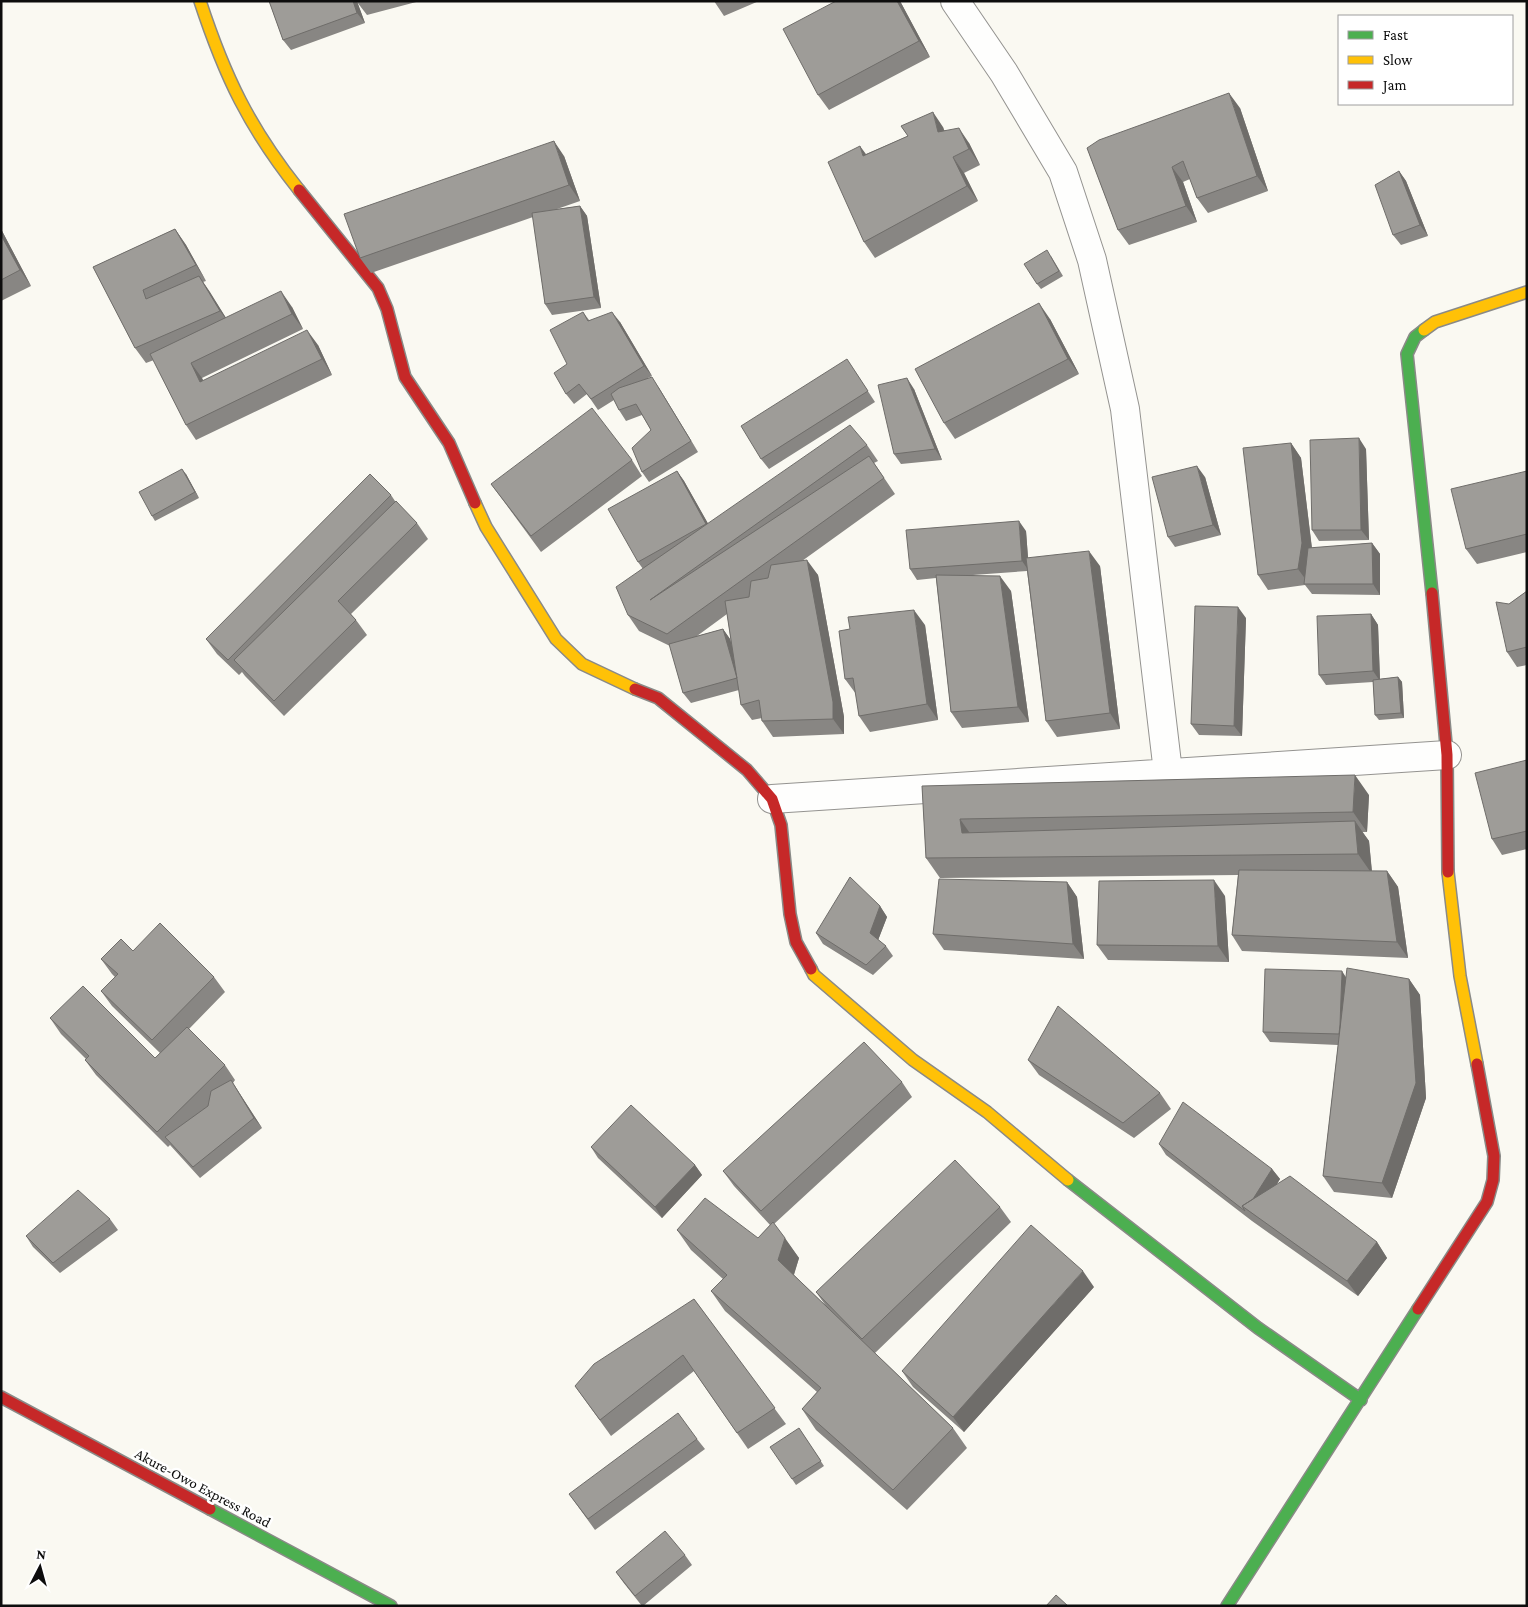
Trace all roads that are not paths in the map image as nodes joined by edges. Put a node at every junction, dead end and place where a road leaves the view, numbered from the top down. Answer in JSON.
{"nodes":[{"id":1,"x":200,"y":1,"type":"edge"},
{"id":2,"x":956,"y":1,"type":"edge"},
{"id":3,"x":1527,"y":292,"type":"edge"},
{"id":4,"x":1447,"y":755,"type":"junction"},
{"id":5,"x":1168,"y":772,"type":"junction"},
{"id":6,"x":772,"y":799,"type":"junction"},
{"id":7,"x":1,"y":1397,"type":"edge"},
{"id":8,"x":1361,"y":1400,"type":"junction"},
{"id":9,"x":391,"y":1606,"type":"edge"},
{"id":10,"x":1227,"y":1606,"type":"edge"}],
"edges":[{"from":1,"to":6,"type":"main road"},
{"from":2,"to":5,"type":"street"},
{"from":3,"to":4,"type":"main road"},
{"from":4,"to":5,"type":"street"},
{"from":4,"to":8,"type":"main road"},
{"from":5,"to":6,"type":"street"},
{"from":6,"to":8,"type":"main road"},
{"from":7,"to":9,"type":"main road","name":"Akure-Owo Express Road"},
{"from":8,"to":10,"type":"main road"}]}
